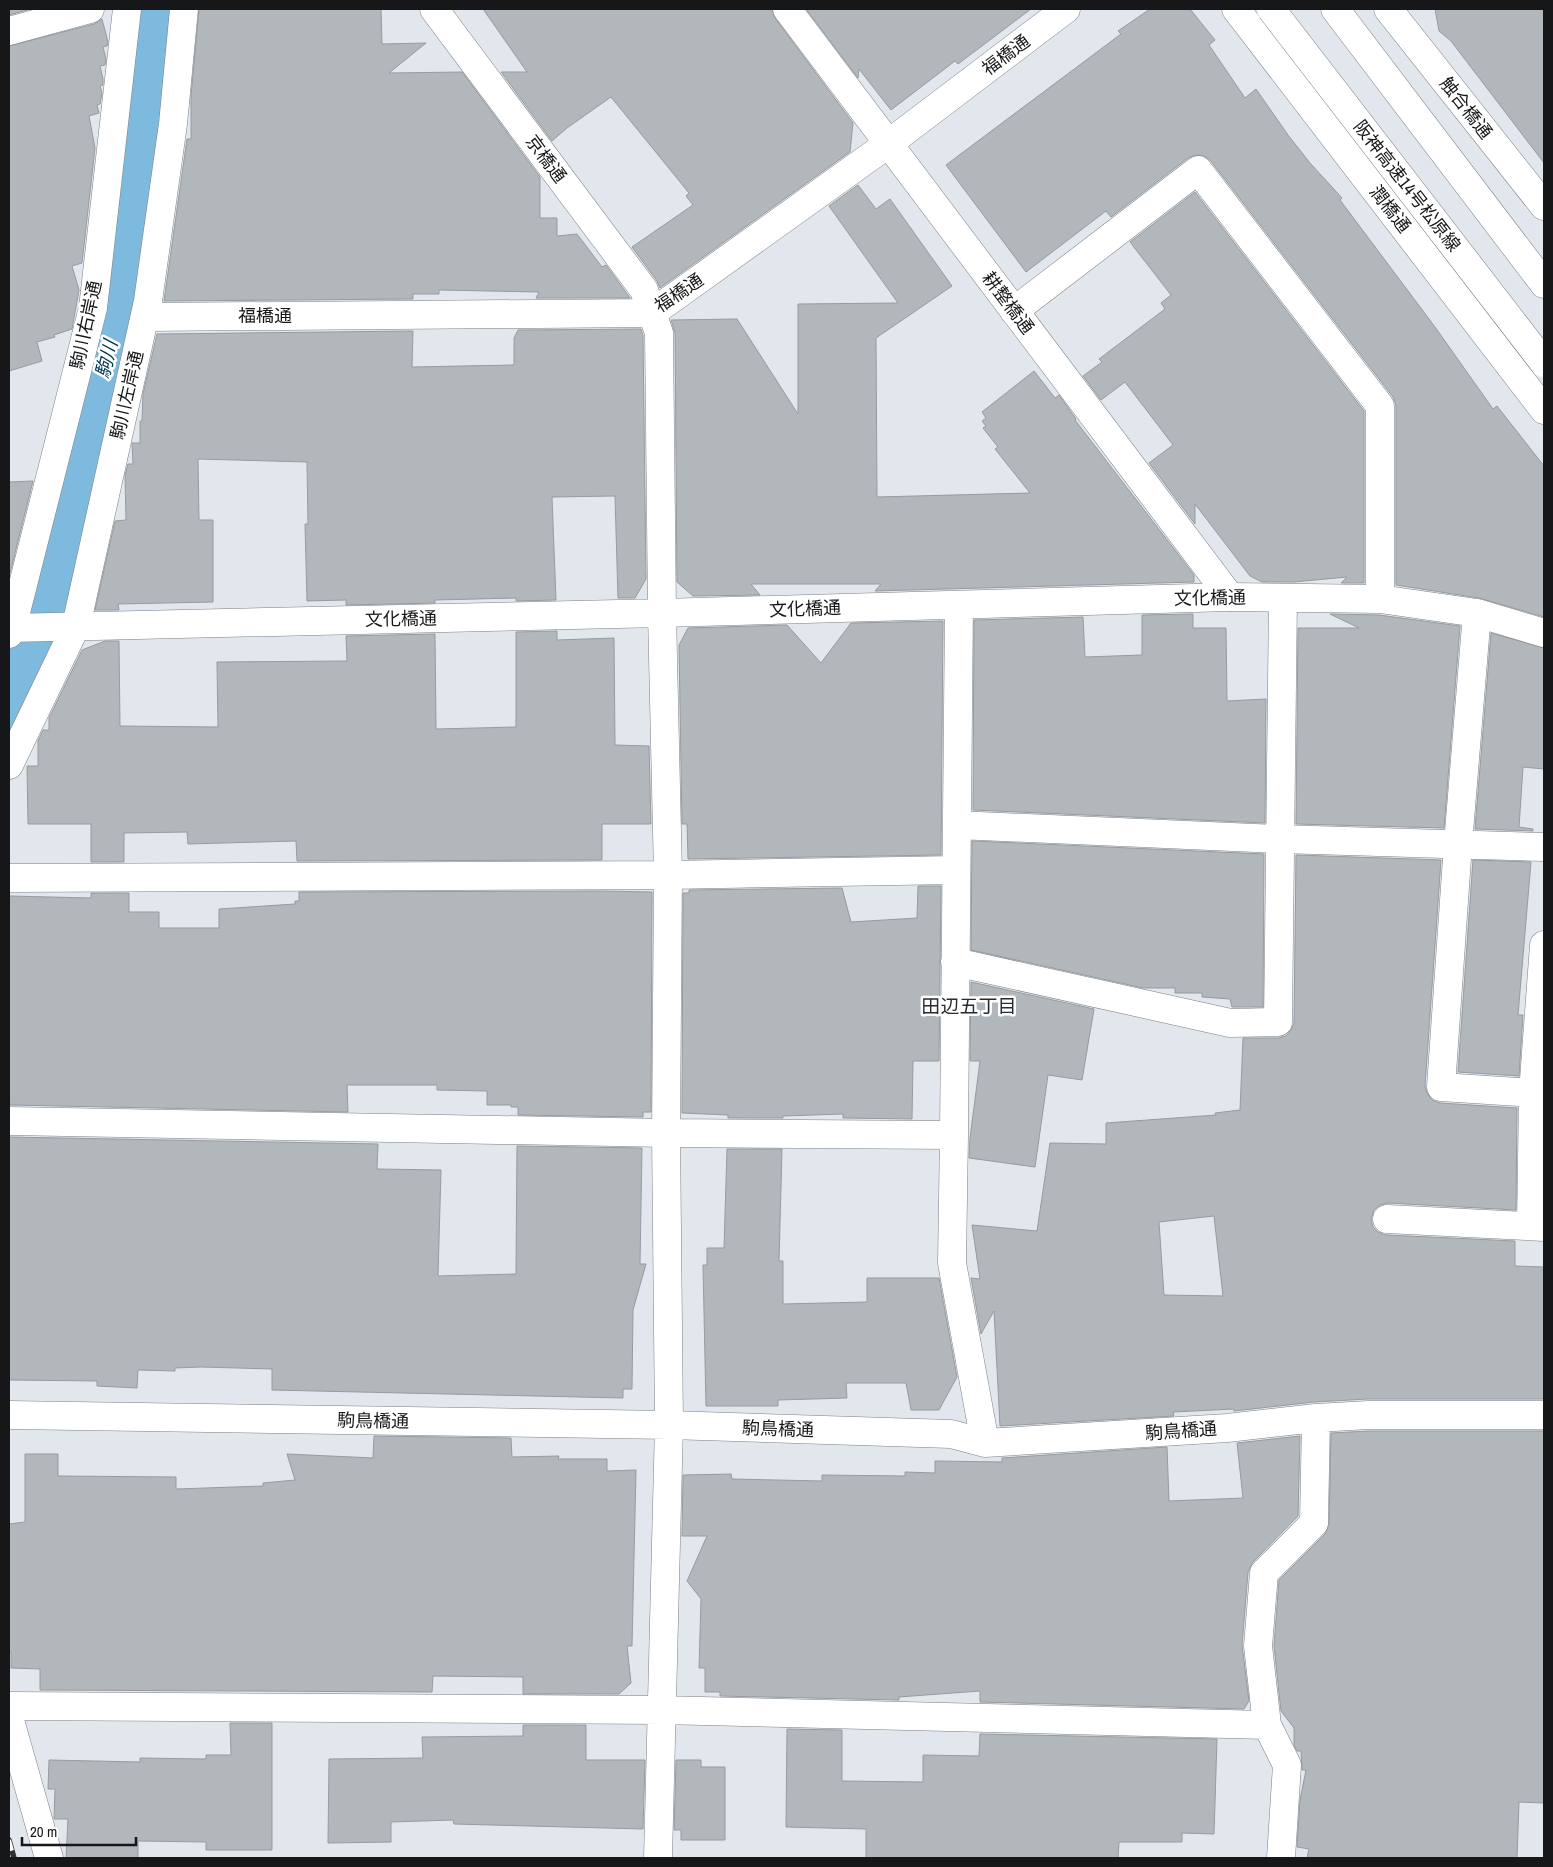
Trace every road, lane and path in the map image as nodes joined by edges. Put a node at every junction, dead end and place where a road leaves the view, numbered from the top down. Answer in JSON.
{"nodes":[{"id":1,"x":90,"y":9,"type":"edge"},
{"id":2,"x":127,"y":9,"type":"edge"},
{"id":3,"x":184,"y":9,"type":"edge"},
{"id":4,"x":434,"y":9,"type":"edge"},
{"id":5,"x":787,"y":9,"type":"edge"},
{"id":6,"x":1066,"y":9,"type":"edge"},
{"id":7,"x":1236,"y":9,"type":"edge"},
{"id":8,"x":1270,"y":9,"type":"edge"},
{"id":9,"x":1335,"y":9,"type":"edge"},
{"id":10,"x":1388,"y":9,"type":"edge"},
{"id":11,"x":9,"y":31,"type":"edge"},
{"id":12,"x":888,"y":144,"type":"junction"},
{"id":13,"x":1544,"y":206,"type":"edge"},
{"id":14,"x":1544,"y":284,"type":"edge"},
{"id":15,"x":1014,"y":311,"type":"junction"},
{"id":16,"x":652,"y":313,"type":"junction"},
{"id":17,"x":144,"y":317,"type":"junction"},
{"id":18,"x":1544,"y":362,"type":"edge"},
{"id":19,"x":1544,"y":410,"type":"edge"},
{"id":20,"x":1230,"y":597,"type":"junction"},
{"id":21,"x":1283,"y":598,"type":"junction"},
{"id":22,"x":1380,"y":599,"type":"junction"},
{"id":23,"x":959,"y":605,"type":"junction"},
{"id":24,"x":1477,"y":612,"type":"junction"},
{"id":25,"x":662,"y":614,"type":"junction"},
{"id":26,"x":11,"y":626,"type":"edge"},
{"id":27,"x":69,"y":626,"type":"junction"},
{"id":28,"x":1544,"y":633,"type":"edge"},
{"id":29,"x":9,"y":765,"type":"edge"},
{"id":30,"x":957,"y":825,"type":"junction"},
{"id":31,"x":1280,"y":839,"type":"junction"},
{"id":32,"x":1458,"y":844,"type":"junction"},
{"id":33,"x":1544,"y":847,"type":"edge"},
{"id":34,"x":956,"y":870,"type":"junction"},
{"id":35,"x":668,"y":875,"type":"junction"},
{"id":36,"x":9,"y":878,"type":"edge"},
{"id":37,"x":1544,"y":946,"type":"edge"},
{"id":38,"x":955,"y":962,"type":"junction"},
{"id":39,"x":1533,"y":1093,"type":"junction"},
{"id":40,"x":9,"y":1121,"type":"edge"},
{"id":41,"x":666,"y":1133,"type":"junction"},
{"id":42,"x":954,"y":1135,"type":"junction"},
{"id":43,"x":1387,"y":1220,"type":"dead end"},
{"id":44,"x":1538,"y":1227,"type":"edge"},
{"id":45,"x":9,"y":1415,"type":"edge"},
{"id":46,"x":1544,"y":1415,"type":"edge"},
{"id":47,"x":1316,"y":1418,"type":"junction"},
{"id":48,"x":669,"y":1425,"type":"junction"},
{"id":49,"x":985,"y":1443,"type":"junction"},
{"id":50,"x":9,"y":1706,"type":"edge"},
{"id":51,"x":661,"y":1710,"type":"junction"},
{"id":52,"x":9,"y":1717,"type":"edge"},
{"id":53,"x":1267,"y":1725,"type":"junction"},
{"id":54,"x":49,"y":1858,"type":"edge"},
{"id":55,"x":658,"y":1858,"type":"edge"},
{"id":56,"x":1281,"y":1858,"type":"edge"}],
"edges":[{"from":1,"to":11,"type":"main road"},
{"from":2,"to":26,"type":"main road","name":"駒川右岸通"},
{"from":3,"to":17,"type":"main road","name":"駒川左岸通"},
{"from":4,"to":16,"type":"main road","name":"京橋通"},
{"from":5,"to":12,"type":"main road","name":"耕整橋通"},
{"from":6,"to":12,"type":"main road","name":"福橋通"},
{"from":7,"to":19,"type":"main road","name":"潤橋通"},
{"from":8,"to":18,"type":"main road","name":"阪神高速14号松原線","bridge":true},
{"from":9,"to":14,"type":"main road"},
{"from":10,"to":13,"type":"main road","name":"触合橋通"},
{"from":12,"to":15,"type":"main road","name":"耕整橋通"},
{"from":12,"to":16,"type":"main road","name":"福橋通"},
{"from":15,"to":20,"type":"main road","name":"耕整橋通"},
{"from":15,"to":22,"type":"main road"},
{"from":16,"to":17,"type":"main road","name":"福橋通"},
{"from":16,"to":25,"type":"main road","name":"京橋通"},
{"from":17,"to":27,"type":"main road","name":"駒川左岸通"},
{"from":20,"to":21,"type":"main road","name":"文化橋通"},
{"from":20,"to":23,"type":"main road","name":"文化橋通"},
{"from":21,"to":22,"type":"main road","name":"文化橋通"},
{"from":21,"to":31,"type":"main road"},
{"from":22,"to":24,"type":"main road","name":"文化橋通"},
{"from":23,"to":25,"type":"main road","name":"文化橋通"},
{"from":23,"to":30,"type":"main road"},
{"from":24,"to":28,"type":"main road","name":"文化橋通"},
{"from":24,"to":32,"type":"main road"},
{"from":25,"to":27,"type":"main road","name":"文化橋通"},
{"from":25,"to":35,"type":"main road","name":"京橋通"},
{"from":26,"to":27,"type":"main road","name":"文化橋通"},
{"from":27,"to":29,"type":"main road","name":"駒川左岸通"},
{"from":30,"to":31,"type":"main road"},
{"from":30,"to":34,"type":"main road"},
{"from":31,"to":32,"type":"main road"},
{"from":31,"to":38,"type":"main road"},
{"from":32,"to":33,"type":"main road"},
{"from":32,"to":39,"type":"main road"},
{"from":34,"to":35,"type":"main road"},
{"from":34,"to":38,"type":"main road"},
{"from":35,"to":36,"type":"main road"},
{"from":35,"to":41,"type":"main road","name":"京橋通"},
{"from":37,"to":39,"type":"main road"},
{"from":38,"to":42,"type":"main road"},
{"from":39,"to":44,"type":"main road"},
{"from":40,"to":41,"type":"main road"},
{"from":41,"to":42,"type":"main road"},
{"from":41,"to":48,"type":"main road","name":"京橋通"},
{"from":42,"to":49,"type":"main road"},
{"from":43,"to":44,"type":"main road"},
{"from":45,"to":48,"type":"main road","name":"駒鳥橋通"},
{"from":46,"to":47,"type":"main road","name":"駒鳥橋通"},
{"from":47,"to":49,"type":"main road","name":"駒鳥橋通"},
{"from":47,"to":53,"type":"main road"},
{"from":48,"to":49,"type":"main road","name":"駒鳥橋通"},
{"from":48,"to":51,"type":"main road","name":"京橋通"},
{"from":50,"to":51,"type":"main road"},
{"from":51,"to":53,"type":"main road"},
{"from":51,"to":55,"type":"main road","name":"京橋通"},
{"from":52,"to":54,"type":"main road"},
{"from":53,"to":56,"type":"main road"}]}
